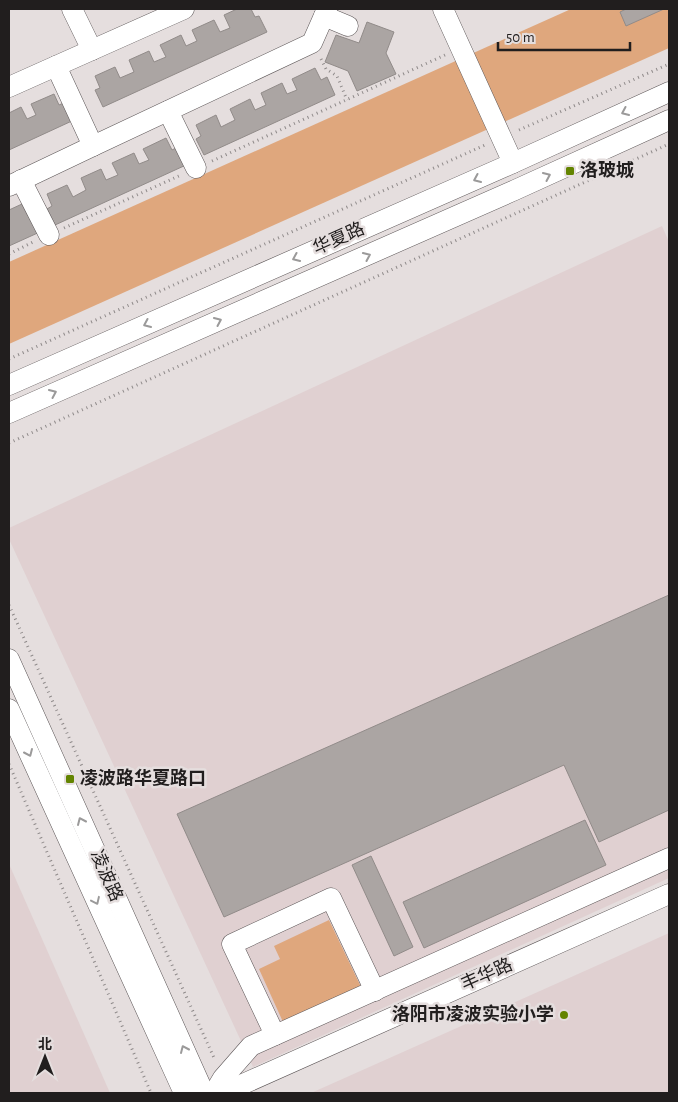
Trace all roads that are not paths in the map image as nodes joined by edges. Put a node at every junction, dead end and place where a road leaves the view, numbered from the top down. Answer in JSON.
{"nodes":[{"id":1,"x":72,"y":9,"type":"edge"},
{"id":2,"x":184,"y":9,"type":"edge"},
{"id":3,"x":443,"y":9,"type":"edge"},
{"id":4,"x":326,"y":13,"type":"edge"},
{"id":5,"x":348,"y":26,"type":"dead end"},
{"id":6,"x":92,"y":50,"type":"junction"},
{"id":7,"x":56,"y":66,"type":"junction"},
{"id":8,"x":9,"y":87,"type":"edge"},
{"id":9,"x":669,"y":92,"type":"edge"},
{"id":10,"x":168,"y":111,"type":"junction"},
{"id":11,"x":669,"y":120,"type":"edge"},
{"id":12,"x":93,"y":146,"type":"junction"},
{"id":13,"x":513,"y":163,"type":"junction"},
{"id":14,"x":196,"y":168,"type":"road end"},
{"id":15,"x":15,"y":183,"type":"edge"},
{"id":16,"x":48,"y":236,"type":"road end"},
{"id":17,"x":9,"y":385,"type":"edge"},
{"id":18,"x":9,"y":413,"type":"edge"},
{"id":19,"x":9,"y":660,"type":"edge"},
{"id":20,"x":9,"y":709,"type":"edge"},
{"id":21,"x":669,"y":858,"type":"edge"},
{"id":22,"x":669,"y":894,"type":"edge"},
{"id":23,"x":669,"y":908,"type":"edge"},
{"id":24,"x":375,"y":991,"type":"junction"},
{"id":25,"x":276,"y":1036,"type":"junction"},
{"id":26,"x":220,"y":1088,"type":"edge"},
{"id":27,"x":184,"y":1093,"type":"edge"},
{"id":28,"x":204,"y":1093,"type":"edge"},
{"id":29,"x":254,"y":1093,"type":"edge"}],
"edges":[{"from":1,"to":6,"type":"street"},
{"from":2,"to":6,"type":"street"},
{"from":3,"to":13,"type":"street"},
{"from":4,"to":5,"type":"street"},
{"from":4,"to":10,"type":"street"},
{"from":6,"to":7,"type":"street"},
{"from":7,"to":8,"type":"street"},
{"from":7,"to":12,"type":"street"},
{"from":9,"to":13,"type":"street","name":"华夏路","one_way":true},
{"from":10,"to":12,"type":"street"},
{"from":10,"to":14,"type":"street"},
{"from":18,"to":11,"type":"street","name":"华夏路","one_way":true},
{"from":12,"to":15,"type":"street"},
{"from":13,"to":17,"type":"street","name":"华夏路","one_way":true},
{"from":15,"to":16,"type":"street"},
{"from":28,"to":19,"type":"street","name":"凌波路","one_way":true},
{"from":20,"to":27,"type":"street","name":"凌波路","one_way":true},
{"from":21,"to":24,"type":"street"},
{"from":22,"to":26,"type":"street","name":"丰华路"},
{"from":23,"to":29,"type":"street","name":"丰华路"},
{"from":24,"to":25,"type":"street"},
{"from":24,"to":25,"type":"street"},
{"from":25,"to":26,"type":"street"}]}
